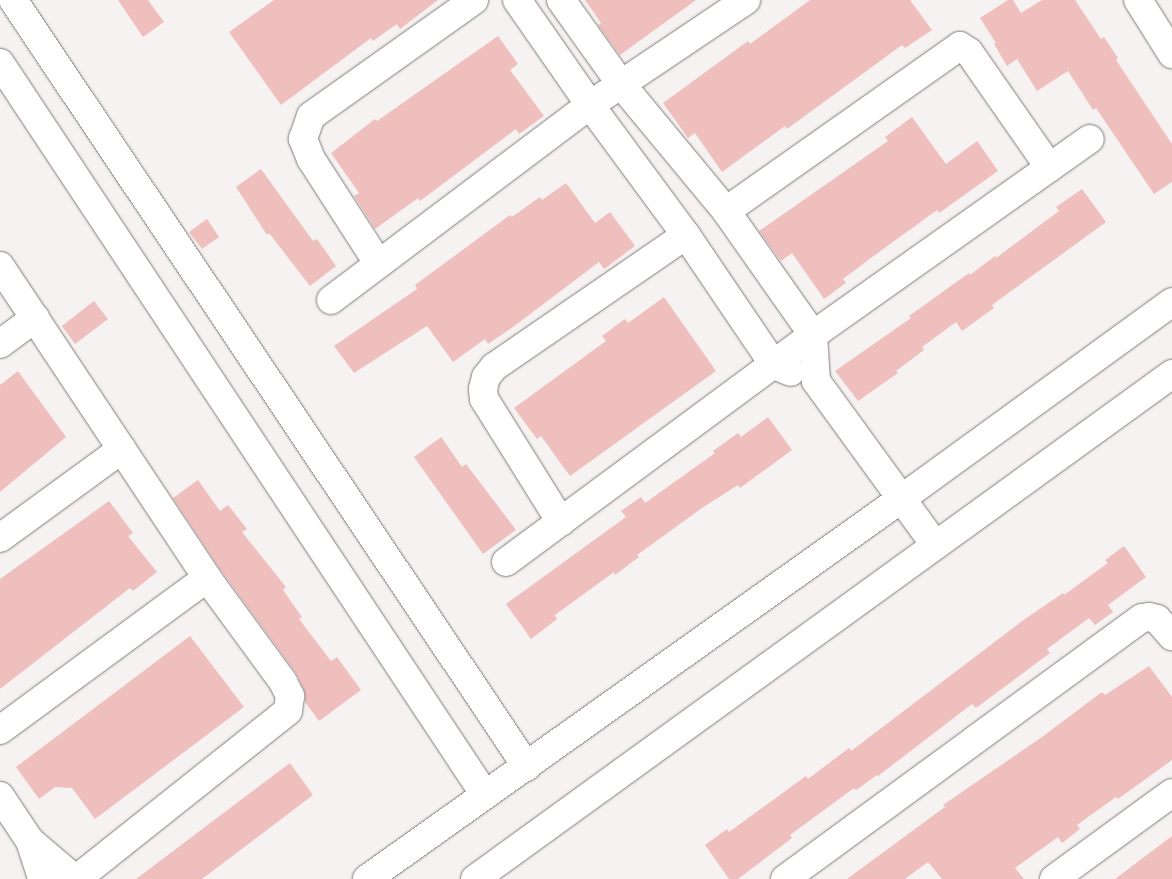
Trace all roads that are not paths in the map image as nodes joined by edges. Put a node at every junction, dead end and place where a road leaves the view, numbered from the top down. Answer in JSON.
{"nodes":[{"id":1,"x":13,"y":0,"type":"edge"},
{"id":2,"x":474,"y":0,"type":"edge"},
{"id":3,"x":517,"y":0,"type":"edge"},
{"id":4,"x":561,"y":0,"type":"edge"},
{"id":5,"x":746,"y":0,"type":"edge"},
{"id":6,"x":1138,"y":0,"type":"edge"},
{"id":7,"x":1172,"y":54,"type":"edge"},
{"id":8,"x":0,"y":63,"type":"edge"},
{"id":9,"x":622,"y":84,"type":"junction"},
{"id":10,"x":590,"y":105,"type":"junction"},
{"id":11,"x":1090,"y":139,"type":"dead end"},
{"id":12,"x":1050,"y":168,"type":"junction"},
{"id":13,"x":726,"y":210,"type":"junction"},
{"id":14,"x":686,"y":234,"type":"junction"},
{"id":15,"x":378,"y":263,"type":"junction"},
{"id":16,"x":0,"y":266,"type":"edge"},
{"id":17,"x":331,"y":300,"type":"dead end"},
{"id":18,"x":1172,"y":302,"type":"edge"},
{"id":19,"x":35,"y":318,"type":"junction"},
{"id":20,"x":813,"y":335,"type":"junction"},
{"id":21,"x":0,"y":344,"type":"edge"},
{"id":22,"x":774,"y":365,"type":"junction"},
{"id":23,"x":1172,"y":374,"type":"edge"},
{"id":24,"x":816,"y":381,"type":"junction"},
{"id":25,"x":122,"y":450,"type":"junction"},
{"id":26,"x":902,"y":499,"type":"junction"},
{"id":27,"x":561,"y":522,"type":"junction"},
{"id":28,"x":0,"y":538,"type":"edge"},
{"id":29,"x":935,"y":545,"type":"junction"},
{"id":30,"x":506,"y":562,"type":"dead end"},
{"id":31,"x":207,"y":578,"type":"junction"},
{"id":32,"x":1172,"y":636,"type":"edge"},
{"id":33,"x":0,"y":730,"type":"edge"},
{"id":34,"x":527,"y":767,"type":"junction"},
{"id":35,"x":1172,"y":793,"type":"edge"},
{"id":36,"x":484,"y":795,"type":"junction"},
{"id":37,"x":0,"y":796,"type":"edge"},
{"id":38,"x":30,"y":841,"type":"junction"},
{"id":39,"x":42,"y":879,"type":"edge"},
{"id":40,"x":76,"y":879,"type":"edge"},
{"id":41,"x":367,"y":879,"type":"edge"},
{"id":42,"x":475,"y":879,"type":"edge"},
{"id":43,"x":785,"y":879,"type":"edge"},
{"id":44,"x":1054,"y":879,"type":"edge"}],
"edges":[{"from":1,"to":34,"type":"street"},
{"from":2,"to":15,"type":"street"},
{"from":3,"to":10,"type":"street"},
{"from":4,"to":9,"type":"street"},
{"from":5,"to":9,"type":"street"},
{"from":6,"to":7,"type":"street"},
{"from":8,"to":36,"type":"street"},
{"from":9,"to":10,"type":"street"},
{"from":9,"to":13,"type":"street"},
{"from":10,"to":14,"type":"street"},
{"from":10,"to":15,"type":"street"},
{"from":11,"to":12,"type":"street"},
{"from":12,"to":13,"type":"street"},
{"from":12,"to":20,"type":"street"},
{"from":13,"to":20,"type":"street"},
{"from":14,"to":22,"type":"street"},
{"from":14,"to":27,"type":"street"},
{"from":15,"to":17,"type":"street"},
{"from":16,"to":19,"type":"street"},
{"from":18,"to":26,"type":"street"},
{"from":19,"to":21,"type":"street"},
{"from":19,"to":25,"type":"street"},
{"from":20,"to":22,"type":"street"},
{"from":20,"to":24,"type":"street"},
{"from":22,"to":24,"type":"street"},
{"from":22,"to":27,"type":"street"},
{"from":23,"to":29,"type":"street"},
{"from":24,"to":26,"type":"street"},
{"from":25,"to":28,"type":"street"},
{"from":25,"to":31,"type":"street"},
{"from":26,"to":29,"type":"street"},
{"from":26,"to":34,"type":"street"},
{"from":27,"to":30,"type":"street"},
{"from":29,"to":42,"type":"street"},
{"from":31,"to":33,"type":"street"},
{"from":31,"to":40,"type":"street"},
{"from":32,"to":43,"type":"street"},
{"from":34,"to":36,"type":"street"},
{"from":35,"to":44,"type":"street"},
{"from":36,"to":41,"type":"street"},
{"from":37,"to":38,"type":"street"},
{"from":38,"to":39,"type":"street"},
{"from":38,"to":40,"type":"street"}]}
